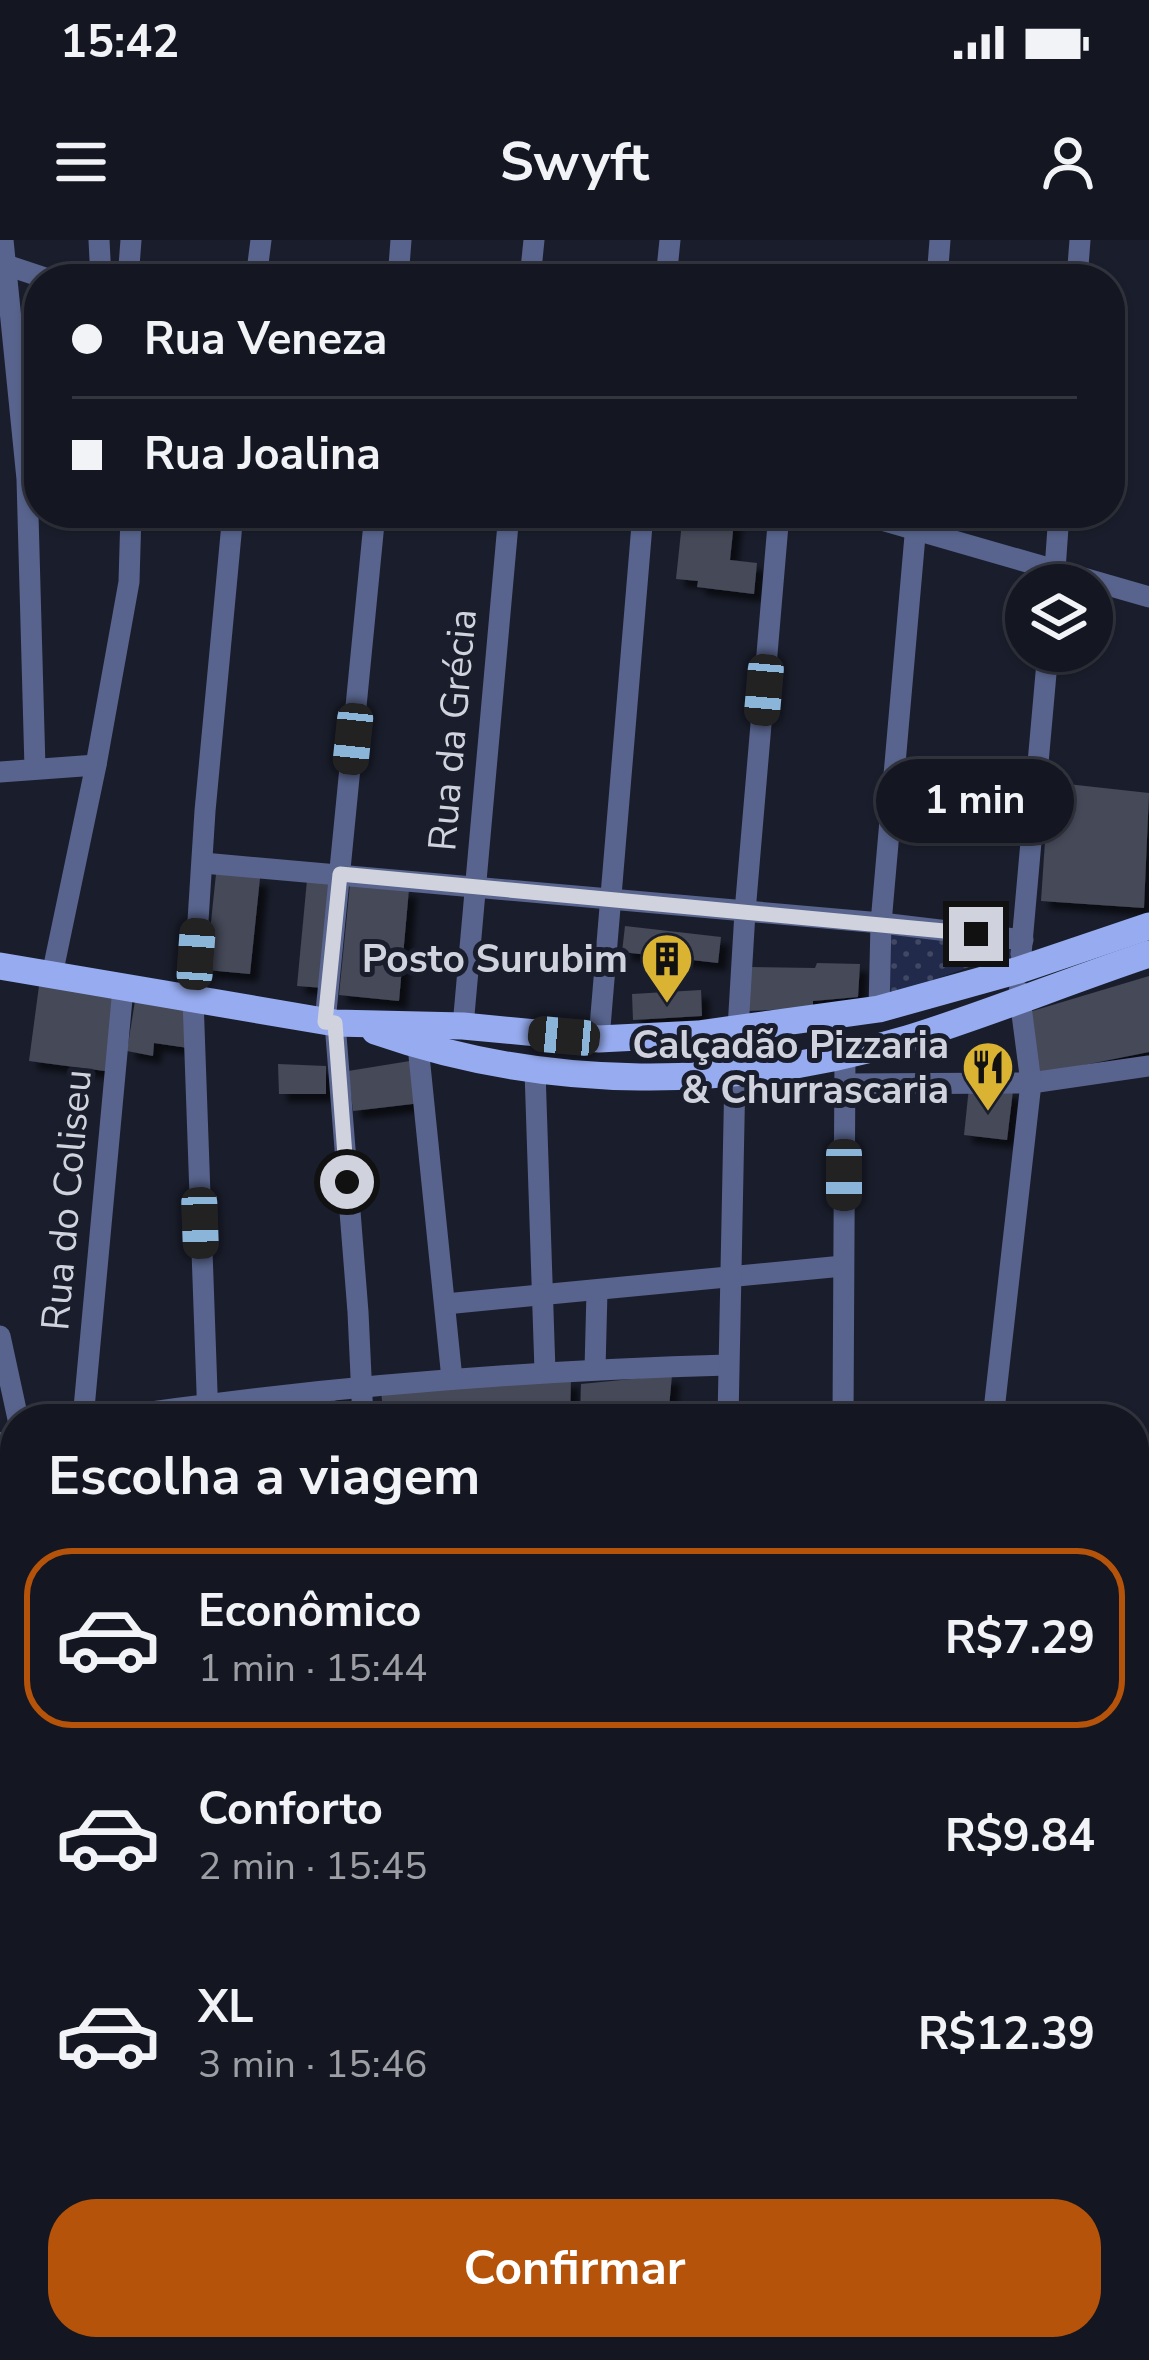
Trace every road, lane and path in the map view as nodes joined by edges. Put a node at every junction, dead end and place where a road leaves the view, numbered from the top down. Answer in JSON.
{"nodes":[{"id":1,"x":3,"y":240,"type":"edge"},
{"id":2,"x":3,"y":264,"type":"edge"},
{"id":3,"x":24,"y":452,"type":"edge"},
{"id":4,"x":28,"y":528,"type":"edge"},
{"id":5,"x":131,"y":528,"type":"edge"},
{"id":6,"x":232,"y":528,"type":"edge"},
{"id":7,"x":374,"y":528,"type":"edge"},
{"id":8,"x":508,"y":528,"type":"edge"},
{"id":9,"x":642,"y":528,"type":"edge"},
{"id":10,"x":778,"y":528,"type":"edge"},
{"id":11,"x":915,"y":528,"type":"edge"},
{"id":12,"x":931,"y":528,"type":"edge"},
{"id":13,"x":1058,"y":528,"type":"edge"},
{"id":14,"x":1020,"y":564,"type":"edge"},
{"id":15,"x":1055,"y":564,"type":"edge"},
{"id":16,"x":1113,"y":590,"type":"edge"},
{"id":17,"x":1149,"y":597,"type":"edge"},
{"id":18,"x":1046,"y":672,"type":"edge"},
{"id":19,"x":96,"y":765,"type":"junction"},
{"id":20,"x":34,"y":768,"type":"junction"},
{"id":21,"x":0,"y":772,"type":"edge"},
{"id":22,"x":203,"y":862,"type":"junction"},
{"id":23,"x":340,"y":874,"type":"junction"},
{"id":24,"x":474,"y":888,"type":"junction"},
{"id":25,"x":611,"y":899,"type":"junction"},
{"id":26,"x":745,"y":912,"type":"junction"},
{"id":27,"x":881,"y":923,"type":"junction"},
{"id":28,"x":1149,"y":926,"type":"edge"},
{"id":29,"x":1023,"y":940,"type":"junction"},
{"id":30,"x":1149,"y":954,"type":"edge"},
{"id":31,"x":0,"y":966,"type":"edge"},
{"id":32,"x":1019,"y":970,"type":"junction"},
{"id":33,"x":52,"y":975,"type":"junction"},
{"id":34,"x":123,"y":988,"type":"junction"},
{"id":35,"x":193,"y":999,"type":"junction"},
{"id":36,"x":1019,"y":999,"type":"junction"},
{"id":37,"x":879,"y":1009,"type":"junction"},
{"id":38,"x":789,"y":1022,"type":"junction"},
{"id":39,"x":340,"y":1023,"type":"junction"},
{"id":40,"x":463,"y":1026,"type":"junction"},
{"id":41,"x":739,"y":1029,"type":"junction"},
{"id":42,"x":530,"y":1032,"type":"junction"},
{"id":43,"x":599,"y":1039,"type":"junction"},
{"id":44,"x":418,"y":1046,"type":"junction"},
{"id":45,"x":844,"y":1054,"type":"junction"},
{"id":46,"x":798,"y":1064,"type":"junction"},
{"id":47,"x":1149,"y":1066,"type":"edge"},
{"id":48,"x":525,"y":1069,"type":"junction"},
{"id":49,"x":735,"y":1072,"type":"junction"},
{"id":50,"x":1031,"y":1083,"type":"junction"},
{"id":51,"x":844,"y":1084,"type":"junction"},
{"id":52,"x":843,"y":1266,"type":"junction"},
{"id":53,"x":728,"y":1276,"type":"junction"},
{"id":54,"x":597,"y":1291,"type":"junction"},
{"id":55,"x":541,"y":1298,"type":"junction"},
{"id":56,"x":445,"y":1304,"type":"junction"},
{"id":57,"x":0,"y":1336,"type":"edge"},
{"id":58,"x":728,"y":1365,"type":"junction"},
{"id":59,"x":595,"y":1369,"type":"junction"},
{"id":60,"x":545,"y":1370,"type":"junction"},
{"id":61,"x":452,"y":1379,"type":"junction"},
{"id":62,"x":361,"y":1385,"type":"junction"},
{"id":63,"x":15,"y":1404,"type":"edge"},
{"id":64,"x":84,"y":1404,"type":"edge"},
{"id":65,"x":207,"y":1404,"type":"edge"},
{"id":66,"x":248,"y":1404,"type":"edge"},
{"id":67,"x":362,"y":1404,"type":"edge"},
{"id":68,"x":728,"y":1404,"type":"edge"},
{"id":69,"x":843,"y":1404,"type":"edge"},
{"id":70,"x":995,"y":1404,"type":"edge"}],
"edges":[{"from":1,"to":2,"type":"street"},
{"from":2,"to":3,"type":"street"},
{"from":4,"to":20,"type":"street"},
{"from":5,"to":19,"type":"street"},
{"from":6,"to":22,"type":"street"},
{"from":7,"to":23,"type":"street"},
{"from":8,"to":24,"type":"street","name":"Rua da Grécia"},
{"from":9,"to":25,"type":"street"},
{"from":10,"to":26,"type":"street"},
{"from":11,"to":27,"type":"street"},
{"from":12,"to":14,"type":"street"},
{"from":13,"to":15,"type":"street"},
{"from":16,"to":17,"type":"street"},
{"from":18,"to":29,"type":"street"},
{"from":19,"to":20,"type":"street"},
{"from":19,"to":33,"type":"street"},
{"from":20,"to":21,"type":"street"},
{"from":22,"to":23,"type":"street"},
{"from":22,"to":35,"type":"street"},
{"from":23,"to":24,"type":"street"},
{"from":23,"to":39,"type":"street"},
{"from":24,"to":25,"type":"street"},
{"from":24,"to":40,"type":"street","name":"Rua da Grécia"},
{"from":25,"to":26,"type":"street"},
{"from":25,"to":43,"type":"street"},
{"from":26,"to":27,"type":"street"},
{"from":26,"to":41,"type":"street"},
{"from":27,"to":29,"type":"street"},
{"from":27,"to":37,"type":"street"},
{"from":28,"to":32,"type":"main road"},
{"from":29,"to":32,"type":"street"},
{"from":30,"to":36,"type":"main road"},
{"from":31,"to":33,"type":"main road"},
{"from":32,"to":36,"type":"street"},
{"from":32,"to":37,"type":"main road"},
{"from":33,"to":34,"type":"main road"},
{"from":34,"to":35,"type":"main road"},
{"from":34,"to":64,"type":"street","name":"Rua do Coliseu"},
{"from":35,"to":39,"type":"main road"},
{"from":35,"to":65,"type":"street"},
{"from":36,"to":45,"type":"main road"},
{"from":36,"to":50,"type":"street"},
{"from":37,"to":38,"type":"main road"},
{"from":38,"to":41,"type":"main road"},
{"from":38,"to":46,"type":"main road"},
{"from":39,"to":40,"type":"main road"},
{"from":39,"to":44,"type":"main road"},
{"from":39,"to":62,"type":"street"},
{"from":40,"to":42,"type":"main road"},
{"from":41,"to":43,"type":"main road"},
{"from":42,"to":43,"type":"main road"},
{"from":42,"to":48,"type":"main road"},
{"from":44,"to":48,"type":"main road"},
{"from":44,"to":56,"type":"street"},
{"from":45,"to":46,"type":"main road"},
{"from":45,"to":51,"type":"street"},
{"from":46,"to":49,"type":"main road"},
{"from":47,"to":50,"type":"street"},
{"from":48,"to":49,"type":"main road"},
{"from":48,"to":55,"type":"street"},
{"from":49,"to":53,"type":"street"},
{"from":50,"to":51,"type":"street"},
{"from":50,"to":70,"type":"street"},
{"from":51,"to":52,"type":"street"},
{"from":52,"to":53,"type":"street"},
{"from":52,"to":69,"type":"street"},
{"from":53,"to":54,"type":"street"},
{"from":53,"to":58,"type":"street"},
{"from":54,"to":55,"type":"street"},
{"from":54,"to":59,"type":"street"},
{"from":55,"to":56,"type":"street"},
{"from":55,"to":60,"type":"street"},
{"from":56,"to":61,"type":"street"},
{"from":57,"to":63,"type":"street"},
{"from":58,"to":59,"type":"street"},
{"from":58,"to":68,"type":"street"},
{"from":59,"to":60,"type":"street"},
{"from":60,"to":61,"type":"street"},
{"from":61,"to":62,"type":"street"},
{"from":62,"to":66,"type":"street"},
{"from":62,"to":67,"type":"street"}]}
